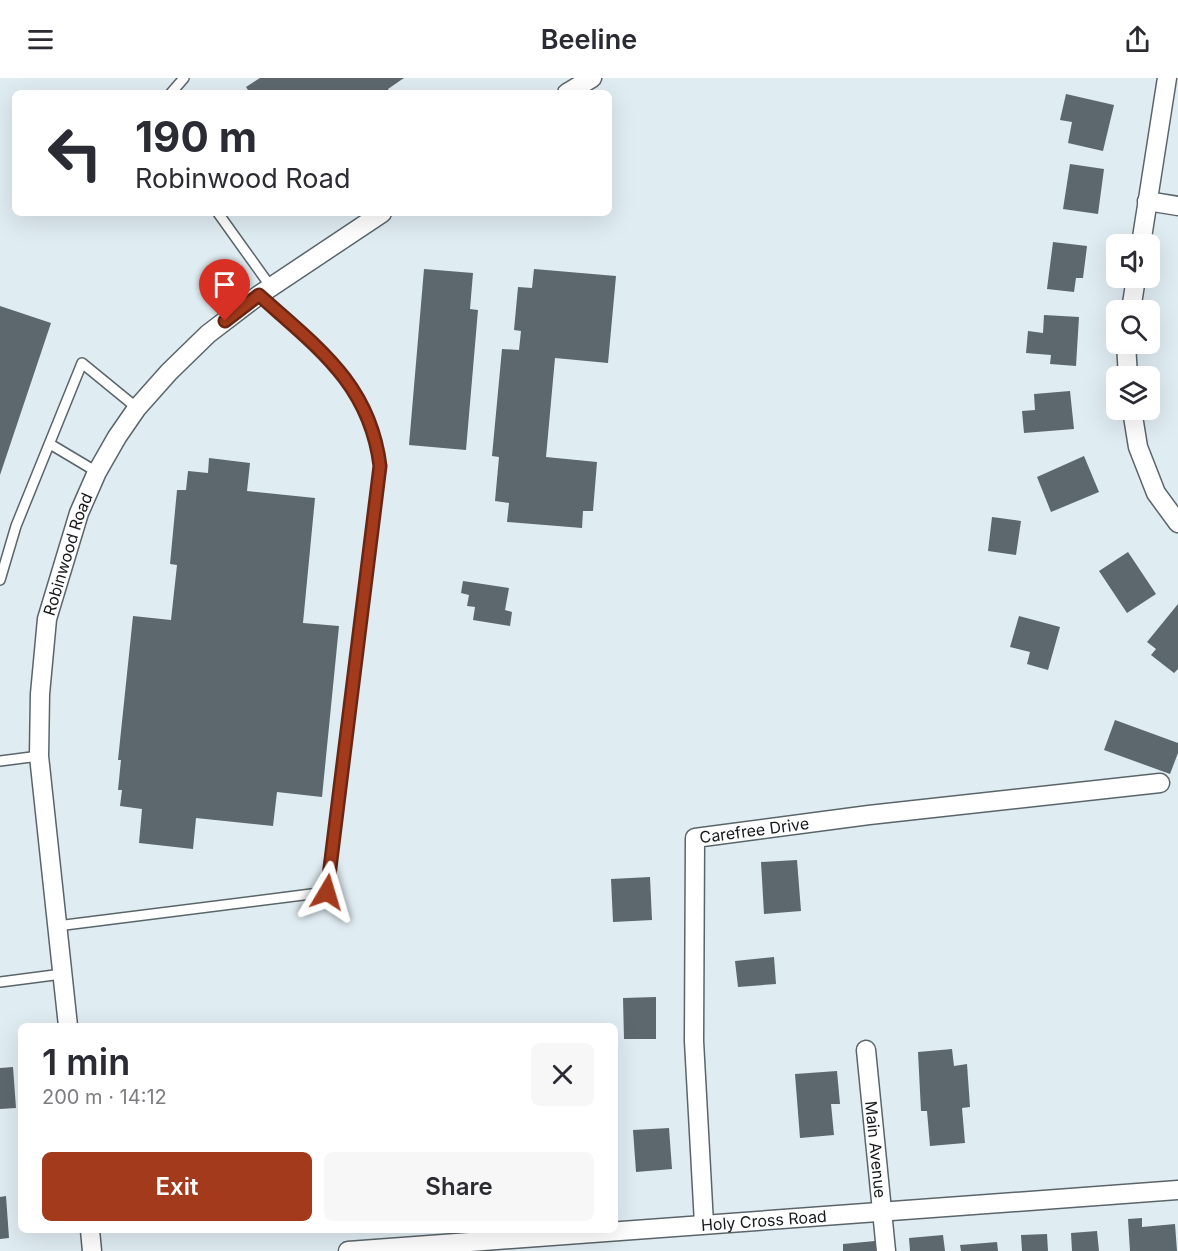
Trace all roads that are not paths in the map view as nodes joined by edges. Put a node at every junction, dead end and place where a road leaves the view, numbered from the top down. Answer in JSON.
{"nodes":[{"id":1,"x":184,"y":78,"type":"edge"},
{"id":2,"x":592,"y":78,"type":"edge"},
{"id":3,"x":1167,"y":78,"type":"edge"},
{"id":4,"x":174,"y":90,"type":"edge"},
{"id":5,"x":572,"y":90,"type":"edge"},
{"id":6,"x":1147,"y":201,"type":"junction"},
{"id":7,"x":1178,"y":206,"type":"edge"},
{"id":8,"x":220,"y":216,"type":"edge"},
{"id":9,"x":378,"y":216,"type":"edge"},
{"id":10,"x":1142,"y":234,"type":"edge"},
{"id":11,"x":265,"y":291,"type":"junction"},
{"id":12,"x":137,"y":408,"type":"junction"},
{"id":13,"x":1134,"y":420,"type":"edge"},
{"id":14,"x":50,"y":444,"type":"junction"},
{"id":15,"x":97,"y":472,"type":"junction"},
{"id":16,"x":1178,"y":523,"type":"edge"},
{"id":17,"x":0,"y":580,"type":"edge"},
{"id":18,"x":39,"y":756,"type":"junction"},
{"id":19,"x":0,"y":761,"type":"edge"},
{"id":20,"x":1160,"y":783,"type":"dead end"},
{"id":21,"x":57,"y":926,"type":"junction"},
{"id":22,"x":62,"y":974,"type":"junction"},
{"id":23,"x":0,"y":982,"type":"edge"},
{"id":24,"x":68,"y":1023,"type":"edge"},
{"id":25,"x":866,"y":1050,"type":"dead end"},
{"id":26,"x":1178,"y":1190,"type":"edge"},
{"id":27,"x":882,"y":1211,"type":"junction"},
{"id":28,"x":704,"y":1224,"type":"junction"},
{"id":29,"x":618,"y":1231,"type":"edge"},
{"id":30,"x":90,"y":1233,"type":"edge"},
{"id":31,"x":585,"y":1233,"type":"edge"},
{"id":32,"x":92,"y":1251,"type":"edge"},
{"id":33,"x":348,"y":1251,"type":"edge"},
{"id":34,"x":886,"y":1251,"type":"edge"}],
"edges":[{"from":1,"to":4,"type":"lane"},
{"from":2,"to":5,"type":"street"},
{"from":3,"to":6,"type":"street"},
{"from":6,"to":7,"type":"street"},
{"from":6,"to":10,"type":"street"},
{"from":8,"to":11,"type":"lane"},
{"from":9,"to":11,"type":"street","name":"Robinwood Road"},
{"from":11,"to":12,"type":"street","name":"Robinwood Road"},
{"from":11,"to":21,"type":"lane"},
{"from":12,"to":14,"type":"lane"},
{"from":12,"to":15,"type":"street","name":"Robinwood Road"},
{"from":13,"to":16,"type":"street"},
{"from":14,"to":15,"type":"lane"},
{"from":14,"to":17,"type":"lane"},
{"from":15,"to":18,"type":"street","name":"Robinwood Road"},
{"from":18,"to":19,"type":"lane"},
{"from":18,"to":21,"type":"street","name":"Robinwood Road"},
{"from":20,"to":28,"type":"street","name":"Carefree Drive"},
{"from":21,"to":22,"type":"street","name":"Robinwood Road"},
{"from":22,"to":23,"type":"lane"},
{"from":22,"to":24,"type":"street","name":"Robinwood Road"},
{"from":25,"to":27,"type":"street","name":"Main Avenue"},
{"from":26,"to":27,"type":"street","name":"Holy Cross Road"},
{"from":27,"to":28,"type":"street","name":"Holy Cross Road"},
{"from":27,"to":34,"type":"street","name":"Main Avenue"},
{"from":28,"to":29,"type":"street","name":"Holy Cross Road"},
{"from":30,"to":32,"type":"street"},
{"from":31,"to":33,"type":"street","name":"Holy Cross Road"}]}
